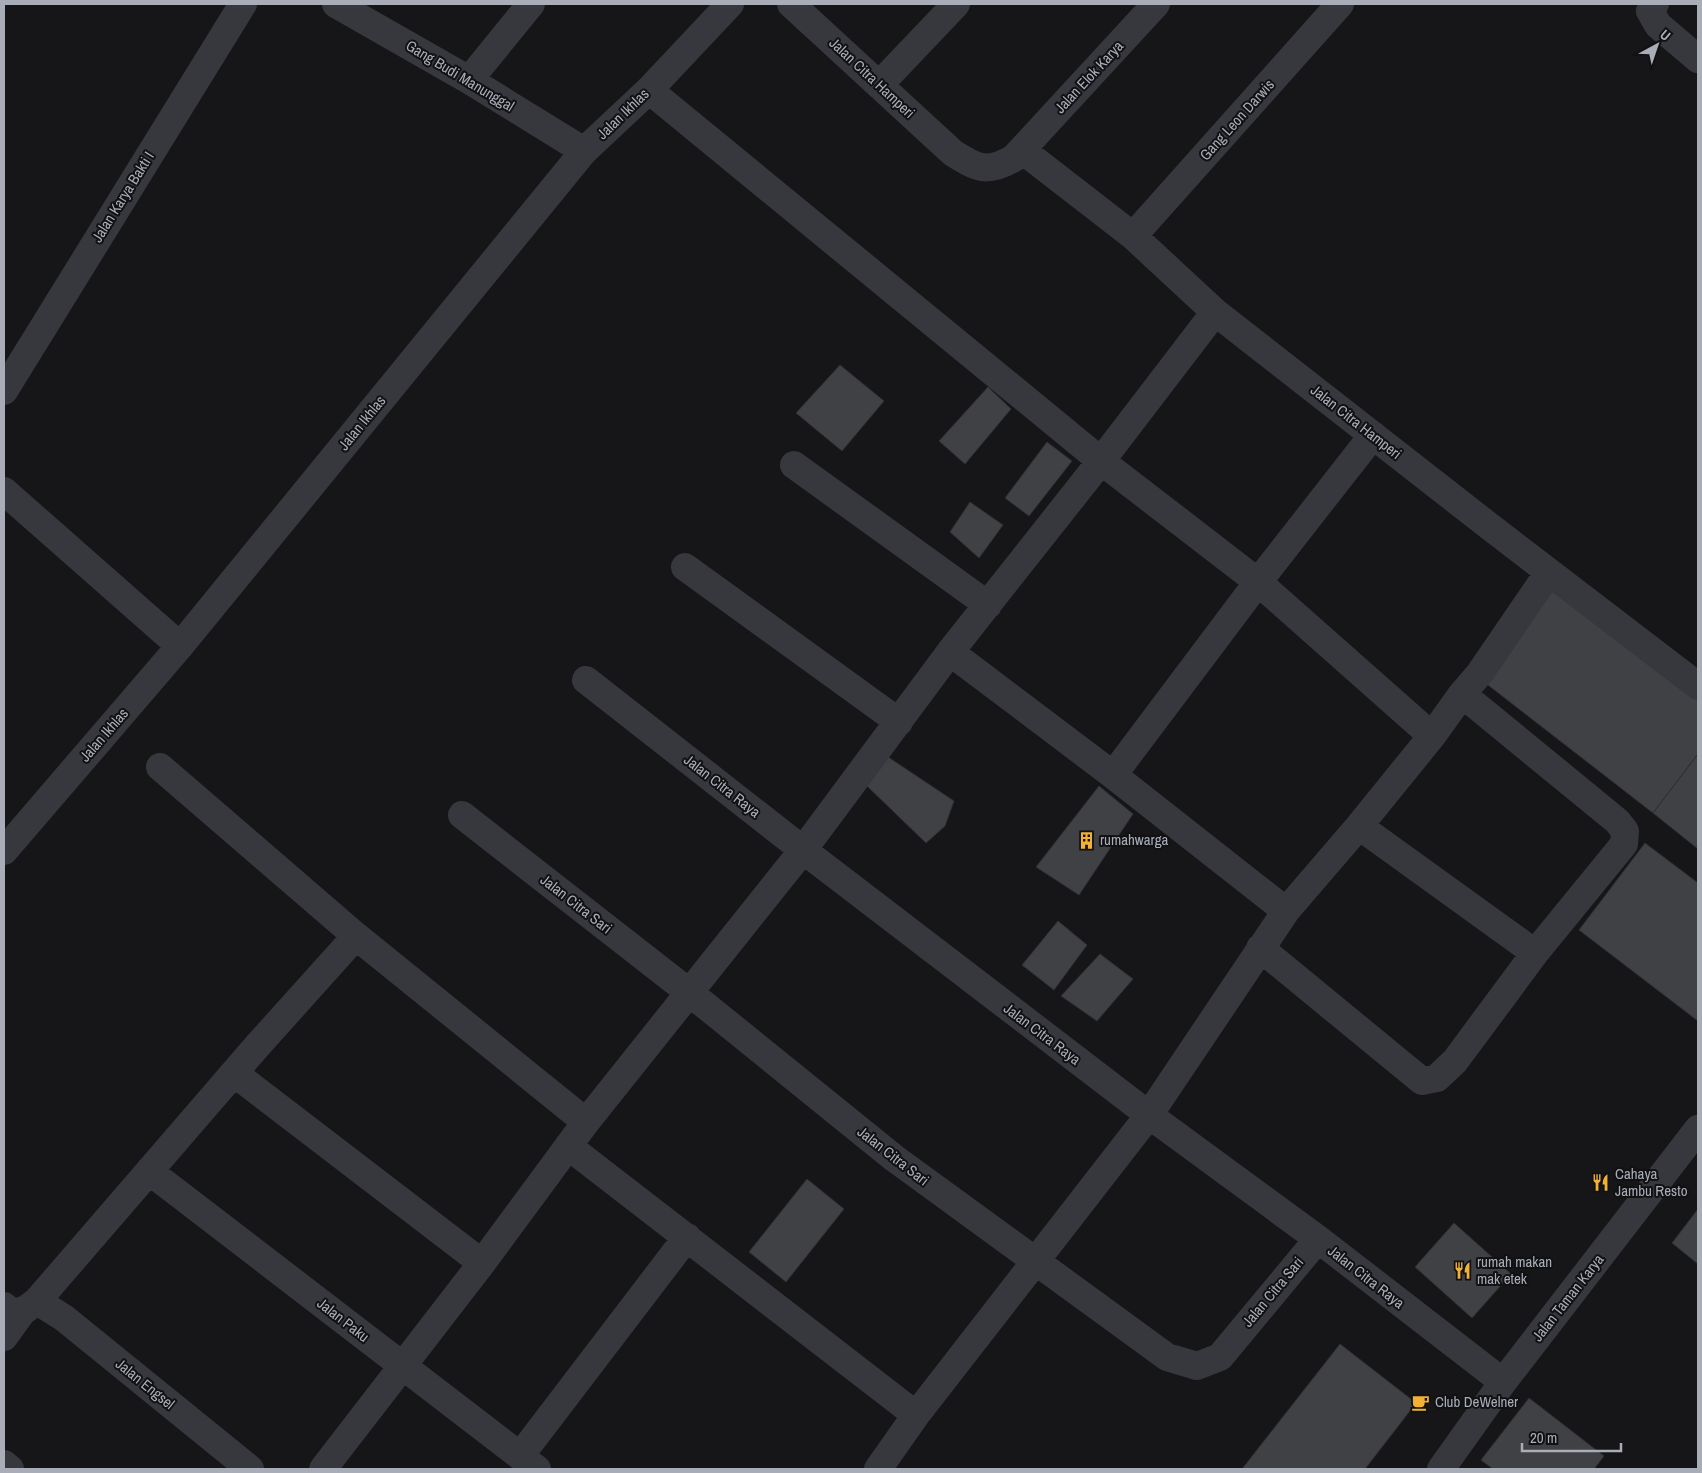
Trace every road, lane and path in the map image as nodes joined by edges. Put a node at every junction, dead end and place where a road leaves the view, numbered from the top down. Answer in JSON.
{"nodes":[{"id":1,"x":243,"y":4,"type":"edge"},
{"id":2,"x":336,"y":4,"type":"edge"},
{"id":3,"x":531,"y":4,"type":"edge"},
{"id":4,"x":730,"y":4,"type":"edge"},
{"id":5,"x":791,"y":4,"type":"edge"},
{"id":6,"x":956,"y":4,"type":"edge"},
{"id":7,"x":1156,"y":4,"type":"edge"},
{"id":8,"x":1340,"y":4,"type":"edge"},
{"id":9,"x":1654,"y":4,"type":"edge"},
{"id":10,"x":1698,"y":59,"type":"edge"},
{"id":11,"x":469,"y":80,"type":"junction"},
{"id":12,"x":879,"y":85,"type":"junction"},
{"id":13,"x":649,"y":90,"type":"junction"},
{"id":14,"x":1022,"y":150,"type":"junction"},
{"id":15,"x":584,"y":152,"type":"junction"},
{"id":16,"x":953,"y":153,"type":"joint"},
{"id":17,"x":1133,"y":236,"type":"junction"},
{"id":18,"x":1215,"y":312,"type":"junction"},
{"id":19,"x":4,"y":391,"type":"edge"},
{"id":20,"x":1373,"y":435,"type":"junction"},
{"id":21,"x":1101,"y":461,"type":"junction"},
{"id":22,"x":794,"y":465,"type":"dead end"},
{"id":23,"x":4,"y":491,"type":"edge"},
{"id":24,"x":685,"y":567,"type":"dead end"},
{"id":25,"x":1549,"y":572,"type":"junction"},
{"id":26,"x":1258,"y":582,"type":"junction"},
{"id":27,"x":988,"y":605,"type":"junction"},
{"id":28,"x":180,"y":646,"type":"junction"},
{"id":29,"x":950,"y":652,"type":"junction"},
{"id":30,"x":586,"y":680,"type":"dead end"},
{"id":31,"x":1698,"y":686,"type":"edge"},
{"id":32,"x":1462,"y":694,"type":"junction"},
{"id":33,"x":898,"y":722,"type":"junction"},
{"id":34,"x":1432,"y":736,"type":"junction"},
{"id":35,"x":160,"y":767,"type":"dead end"},
{"id":36,"x":1112,"y":774,"type":"junction"},
{"id":37,"x":462,"y":815,"type":"dead end"},
{"id":38,"x":1358,"y":826,"type":"junction"},
{"id":39,"x":803,"y":850,"type":"junction"},
{"id":40,"x":4,"y":851,"type":"edge"},
{"id":41,"x":1286,"y":911,"type":"junction"},
{"id":42,"x":356,"y":936,"type":"junction"},
{"id":43,"x":1260,"y":948,"type":"junction"},
{"id":44,"x":1535,"y":953,"type":"junction"},
{"id":45,"x":690,"y":993,"type":"junction"},
{"id":46,"x":234,"y":1073,"type":"junction"},
{"id":47,"x":1149,"y":1115,"type":"junction"},
{"id":48,"x":586,"y":1122,"type":"junction"},
{"id":49,"x":1698,"y":1129,"type":"edge"},
{"id":50,"x":568,"y":1146,"type":"junction"},
{"id":51,"x":149,"y":1171,"type":"junction"},
{"id":52,"x":687,"y":1238,"type":"junction"},
{"id":53,"x":1318,"y":1239,"type":"junction"},
{"id":54,"x":1036,"y":1262,"type":"junction"},
{"id":55,"x":482,"y":1263,"type":"junction"},
{"id":56,"x":21,"y":1306,"type":"edge"},
{"id":57,"x":4,"y":1337,"type":"edge"},
{"id":58,"x":402,"y":1366,"type":"junction"},
{"id":59,"x":1503,"y":1382,"type":"junction"},
{"id":60,"x":916,"y":1415,"type":"junction"},
{"id":61,"x":529,"y":1463,"type":"edge"},
{"id":62,"x":4,"y":1464,"type":"edge"},
{"id":63,"x":10,"y":1469,"type":"edge"},
{"id":64,"x":250,"y":1469,"type":"edge"},
{"id":65,"x":323,"y":1469,"type":"edge"},
{"id":66,"x":878,"y":1469,"type":"edge"},
{"id":67,"x":1441,"y":1469,"type":"edge"}],
"edges":[{"from":1,"to":19,"type":"street","name":"Jalan Karya Bakti I"},
{"from":2,"to":11,"type":"street","name":"Gang Budi Manunggal"},
{"from":3,"to":11,"type":"street"},
{"from":4,"to":13,"type":"street","name":"Jalan Ikhlas"},
{"from":5,"to":12,"type":"street","name":"Jalan Citra Hamperi"},
{"from":6,"to":12,"type":"street"},
{"from":7,"to":14,"type":"street","name":"Jalan Elok Karya"},
{"from":8,"to":17,"type":"street","name":"Gang Leon Darwis"},
{"from":9,"to":10,"type":"street"},
{"from":11,"to":15,"type":"street","name":"Gang Budi Manunggal"},
{"from":12,"to":16,"type":"street","name":"Jalan Citra Hamperi"},
{"from":13,"to":15,"type":"street","name":"Jalan Ikhlas"},
{"from":13,"to":21,"type":"street"},
{"from":14,"to":16,"type":"street","name":"Jalan Elok Karya"},
{"from":14,"to":17,"type":"street","name":"Jalan Citra Hamperi"},
{"from":15,"to":28,"type":"street","name":"Jalan Ikhlas"},
{"from":17,"to":18,"type":"street","name":"Jalan Citra Hamperi"},
{"from":18,"to":20,"type":"street","name":"Jalan Citra Hamperi"},
{"from":18,"to":21,"type":"street"},
{"from":20,"to":25,"type":"street","name":"Jalan Citra Hamperi"},
{"from":20,"to":26,"type":"street"},
{"from":21,"to":26,"type":"street"},
{"from":21,"to":27,"type":"street"},
{"from":22,"to":27,"type":"street"},
{"from":23,"to":28,"type":"street"},
{"from":24,"to":33,"type":"street"},
{"from":25,"to":31,"type":"street","name":"Jalan Citra Hamperi"},
{"from":25,"to":32,"type":"street"},
{"from":26,"to":34,"type":"street"},
{"from":26,"to":36,"type":"street"},
{"from":27,"to":29,"type":"street"},
{"from":28,"to":40,"type":"street","name":"Jalan Ikhlas"},
{"from":29,"to":33,"type":"street"},
{"from":29,"to":36,"type":"street"},
{"from":30,"to":39,"type":"street","name":"Jalan Citra Raya"},
{"from":32,"to":34,"type":"street"},
{"from":32,"to":44,"type":"street"},
{"from":33,"to":39,"type":"street"},
{"from":34,"to":38,"type":"street"},
{"from":35,"to":42,"type":"street"},
{"from":36,"to":41,"type":"street"},
{"from":37,"to":45,"type":"street","name":"Jalan Citra Sari"},
{"from":38,"to":41,"type":"street"},
{"from":38,"to":44,"type":"street"},
{"from":39,"to":45,"type":"street"},
{"from":39,"to":47,"type":"street","name":"Jalan Citra Raya"},
{"from":41,"to":43,"type":"street"},
{"from":42,"to":46,"type":"street"},
{"from":42,"to":48,"type":"street"},
{"from":43,"to":44,"type":"street"},
{"from":43,"to":47,"type":"street"},
{"from":45,"to":48,"type":"street"},
{"from":45,"to":54,"type":"street","name":"Jalan Citra Sari"},
{"from":46,"to":51,"type":"street"},
{"from":46,"to":55,"type":"street"},
{"from":47,"to":53,"type":"street","name":"Jalan Citra Raya"},
{"from":47,"to":54,"type":"street"},
{"from":48,"to":50,"type":"street"},
{"from":49,"to":59,"type":"street","name":"Jalan Taman Karya"},
{"from":50,"to":52,"type":"street"},
{"from":50,"to":55,"type":"street"},
{"from":51,"to":56,"type":"street"},
{"from":51,"to":58,"type":"street","name":"Jalan Paku"},
{"from":52,"to":60,"type":"street"},
{"from":52,"to":61,"type":"street"},
{"from":53,"to":54,"type":"street","name":"Jalan Citra Sari"},
{"from":53,"to":59,"type":"street","name":"Jalan Citra Raya"},
{"from":54,"to":60,"type":"street"},
{"from":55,"to":58,"type":"street"},
{"from":56,"to":57,"type":"street"},
{"from":56,"to":64,"type":"street","name":"Jalan Engsel"},
{"from":58,"to":61,"type":"street","name":"Jalan Paku"},
{"from":58,"to":65,"type":"street"},
{"from":59,"to":67,"type":"street","name":"Jalan Taman Karya"},
{"from":60,"to":66,"type":"street"},
{"from":62,"to":63,"type":"street"}]}
